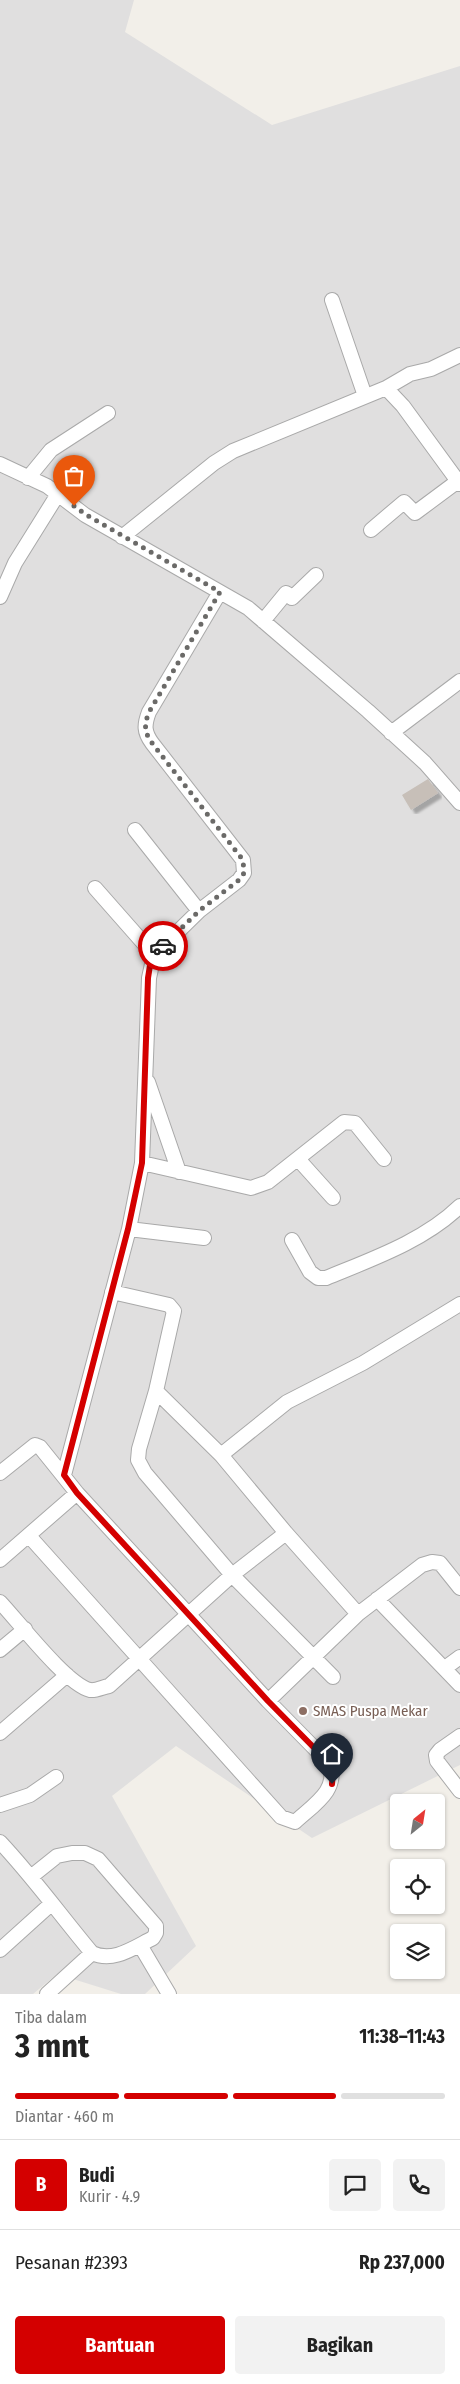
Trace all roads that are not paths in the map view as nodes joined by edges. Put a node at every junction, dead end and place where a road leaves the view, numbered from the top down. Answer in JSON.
{"nodes":[{"id":1,"x":332,"y":300,"type":"dead end"},
{"id":2,"x":460,"y":355,"type":"edge"},
{"id":3,"x":386,"y":388,"type":"junction"},
{"id":4,"x":365,"y":396,"type":"junction"},
{"id":5,"x":108,"y":414,"type":"dead end"},
{"id":6,"x":0,"y":464,"type":"edge"},
{"id":7,"x":28,"y":478,"type":"junction"},
{"id":8,"x":459,"y":483,"type":"edge"},
{"id":9,"x":58,"y":494,"type":"junction"},
{"id":10,"x":371,"y":530,"type":"dead end"},
{"id":11,"x":122,"y":537,"type":"junction"},
{"id":12,"x":316,"y":575,"type":"dead end"},
{"id":13,"x":220,"y":592,"type":"junction"},
{"id":14,"x":0,"y":597,"type":"edge"},
{"id":15,"x":263,"y":620,"type":"junction"},
{"id":16,"x":460,"y":681,"type":"edge"},
{"id":17,"x":391,"y":733,"type":"junction"},
{"id":18,"x":460,"y":803,"type":"edge"},
{"id":19,"x":135,"y":830,"type":"dead end"},
{"id":20,"x":95,"y":888,"type":"dead end"},
{"id":21,"x":199,"y":911,"type":"junction"},
{"id":22,"x":154,"y":955,"type":"junction"},
{"id":23,"x":145,"y":1074,"type":"junction"},
{"id":24,"x":298,"y":1158,"type":"junction"},
{"id":25,"x":384,"y":1159,"type":"dead end"},
{"id":26,"x":142,"y":1163,"type":"junction"},
{"id":27,"x":179,"y":1172,"type":"junction"},
{"id":28,"x":333,"y":1198,"type":"dead end"},
{"id":29,"x":460,"y":1206,"type":"edge"},
{"id":30,"x":128,"y":1229,"type":"junction"},
{"id":31,"x":204,"y":1238,"type":"dead end"},
{"id":32,"x":292,"y":1240,"type":"dead end"},
{"id":33,"x":112,"y":1292,"type":"junction"},
{"id":34,"x":460,"y":1304,"type":"edge"},
{"id":35,"x":156,"y":1391,"type":"junction"},
{"id":36,"x":221,"y":1455,"type":"junction"},
{"id":37,"x":0,"y":1473,"type":"edge"},
{"id":38,"x":64,"y":1475,"type":"junction"},
{"id":39,"x":77,"y":1493,"type":"junction"},
{"id":40,"x":286,"y":1533,"type":"junction"},
{"id":41,"x":30,"y":1537,"type":"junction"},
{"id":42,"x":0,"y":1560,"type":"edge"},
{"id":43,"x":232,"y":1575,"type":"junction"},
{"id":44,"x":460,"y":1588,"type":"edge"},
{"id":45,"x":377,"y":1599,"type":"junction"},
{"id":46,"x":0,"y":1602,"type":"edge"},
{"id":47,"x":358,"y":1614,"type":"junction"},
{"id":48,"x":188,"y":1615,"type":"junction"},
{"id":49,"x":25,"y":1629,"type":"junction"},
{"id":50,"x":0,"y":1650,"type":"edge"},
{"id":51,"x":460,"y":1657,"type":"edge"},
{"id":52,"x":314,"y":1658,"type":"junction"},
{"id":53,"x":137,"y":1659,"type":"junction"},
{"id":54,"x":445,"y":1668,"type":"junction"},
{"id":55,"x":67,"y":1675,"type":"junction"},
{"id":56,"x":333,"y":1677,"type":"dead end"},
{"id":57,"x":460,"y":1685,"type":"edge"},
{"id":58,"x":268,"y":1701,"type":"junction"},
{"id":59,"x":0,"y":1733,"type":"edge"},
{"id":60,"x":460,"y":1736,"type":"edge"},
{"id":61,"x":56,"y":1777,"type":"dead end"},
{"id":62,"x":460,"y":1791,"type":"edge"},
{"id":63,"x":0,"y":1805,"type":"edge"},
{"id":64,"x":0,"y":1842,"type":"edge"},
{"id":65,"x":32,"y":1876,"type":"junction"},
{"id":66,"x":51,"y":1904,"type":"junction"},
{"id":67,"x":140,"y":1945,"type":"junction"},
{"id":68,"x":0,"y":1950,"type":"edge"},
{"id":69,"x":92,"y":1953,"type":"junction"},
{"id":70,"x":47,"y":1994,"type":"edge"},
{"id":71,"x":169,"y":1994,"type":"edge"}],
"edges":[{"from":1,"to":4,"type":"street"},
{"from":2,"to":3,"type":"street"},
{"from":3,"to":4,"type":"street"},
{"from":3,"to":8,"type":"street"},
{"from":4,"to":11,"type":"street"},
{"from":5,"to":7,"type":"street"},
{"from":6,"to":7,"type":"street"},
{"from":7,"to":9,"type":"street"},
{"from":8,"to":10,"type":"street"},
{"from":9,"to":11,"type":"street"},
{"from":9,"to":14,"type":"street"},
{"from":11,"to":13,"type":"street"},
{"from":12,"to":15,"type":"street"},
{"from":13,"to":15,"type":"street"},
{"from":13,"to":21,"type":"street"},
{"from":15,"to":17,"type":"street"},
{"from":16,"to":17,"type":"street"},
{"from":17,"to":18,"type":"street"},
{"from":19,"to":21,"type":"street"},
{"from":20,"to":22,"type":"street"},
{"from":21,"to":22,"type":"street"},
{"from":22,"to":23,"type":"street"},
{"from":23,"to":26,"type":"street"},
{"from":23,"to":27,"type":"street"},
{"from":24,"to":25,"type":"street"},
{"from":24,"to":27,"type":"street"},
{"from":24,"to":28,"type":"street"},
{"from":26,"to":27,"type":"street"},
{"from":26,"to":30,"type":"street"},
{"from":29,"to":32,"type":"street"},
{"from":30,"to":31,"type":"street"},
{"from":30,"to":33,"type":"street"},
{"from":33,"to":35,"type":"street"},
{"from":33,"to":38,"type":"street"},
{"from":34,"to":36,"type":"street"},
{"from":35,"to":36,"type":"street"},
{"from":35,"to":43,"type":"street"},
{"from":36,"to":40,"type":"street"},
{"from":37,"to":38,"type":"street"},
{"from":38,"to":39,"type":"street"},
{"from":39,"to":41,"type":"street"},
{"from":39,"to":48,"type":"street"},
{"from":40,"to":43,"type":"street"},
{"from":40,"to":47,"type":"street"},
{"from":41,"to":42,"type":"street"},
{"from":41,"to":53,"type":"street"},
{"from":43,"to":48,"type":"street"},
{"from":43,"to":52,"type":"street"},
{"from":44,"to":45,"type":"street"},
{"from":45,"to":47,"type":"street"},
{"from":45,"to":54,"type":"street"},
{"from":46,"to":49,"type":"street"},
{"from":47,"to":52,"type":"street"},
{"from":48,"to":53,"type":"street"},
{"from":48,"to":58,"type":"street"},
{"from":49,"to":50,"type":"street"},
{"from":49,"to":55,"type":"street"},
{"from":51,"to":54,"type":"street"},
{"from":52,"to":56,"type":"street"},
{"from":52,"to":58,"type":"street"},
{"from":53,"to":55,"type":"street"},
{"from":53,"to":58,"type":"street"},
{"from":54,"to":57,"type":"street"},
{"from":55,"to":59,"type":"street"},
{"from":60,"to":62,"type":"street"},
{"from":61,"to":63,"type":"street"},
{"from":64,"to":65,"type":"street"},
{"from":65,"to":66,"type":"street"},
{"from":65,"to":67,"type":"street"},
{"from":66,"to":68,"type":"street"},
{"from":66,"to":69,"type":"street"},
{"from":67,"to":69,"type":"street"},
{"from":67,"to":71,"type":"street"},
{"from":69,"to":70,"type":"street"}]}
